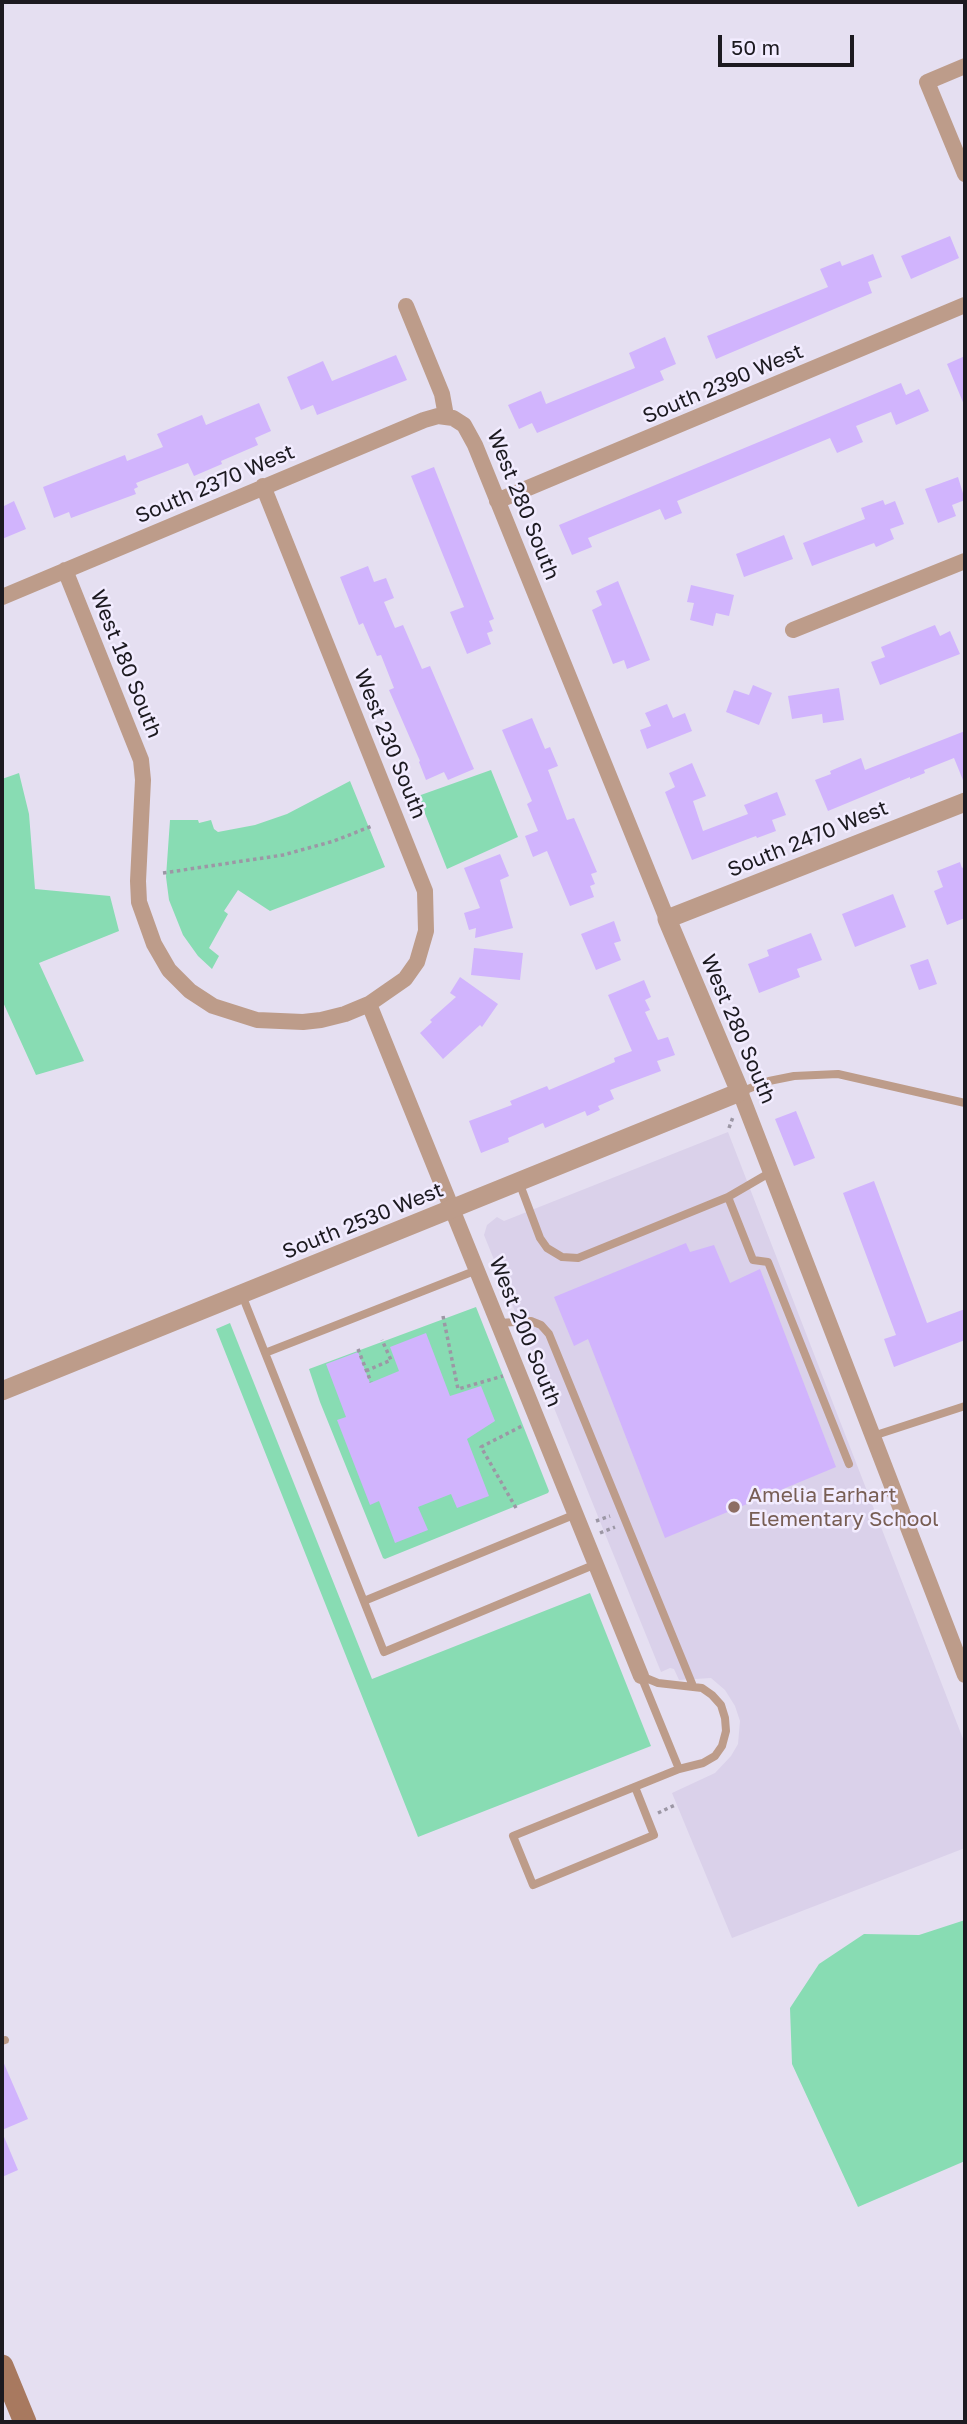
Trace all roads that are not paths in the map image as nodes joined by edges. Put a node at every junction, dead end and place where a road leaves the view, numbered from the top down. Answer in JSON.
{"nodes":[{"id":1,"x":965,"y":66,"type":"edge"},
{"id":2,"x":965,"y":174,"type":"edge"},
{"id":3,"x":965,"y":305,"type":"edge"},
{"id":4,"x":406,"y":306,"type":"dead end"},
{"id":5,"x":446,"y":416,"type":"junction"},
{"id":6,"x":263,"y":486,"type":"junction"},
{"id":7,"x":497,"y":501,"type":"junction"},
{"id":8,"x":965,"y":561,"type":"edge"},
{"id":9,"x":65,"y":570,"type":"junction"},
{"id":10,"x":2,"y":597,"type":"edge"},
{"id":11,"x":793,"y":630,"type":"dead end"},
{"id":12,"x":965,"y":802,"type":"edge"},
{"id":13,"x":667,"y":919,"type":"junction"},
{"id":14,"x":369,"y":1004,"type":"junction"},
{"id":15,"x":740,"y":1092,"type":"junction"},
{"id":16,"x":965,"y":1103,"type":"edge"},
{"id":17,"x":771,"y":1172,"type":"junction"},
{"id":18,"x":519,"y":1182,"type":"junction"},
{"id":19,"x":728,"y":1197,"type":"junction"},
{"id":20,"x":453,"y":1209,"type":"junction"},
{"id":21,"x":478,"y":1270,"type":"junction"},
{"id":22,"x":242,"y":1294,"type":"junction"},
{"id":23,"x":499,"y":1323,"type":"junction"},
{"id":24,"x":265,"y":1353,"type":"junction"},
{"id":25,"x":2,"y":1391,"type":"edge"},
{"id":26,"x":965,"y":1406,"type":"edge"},
{"id":27,"x":873,"y":1436,"type":"junction"},
{"id":28,"x":849,"y":1464,"type":"dead end"},
{"id":29,"x":576,"y":1514,"type":"junction"},
{"id":30,"x":596,"y":1564,"type":"junction"},
{"id":31,"x":364,"y":1601,"type":"junction"},
{"id":32,"x":965,"y":1675,"type":"edge"},
{"id":33,"x":641,"y":1676,"type":"junction"},
{"id":34,"x":693,"y":1686,"type":"junction"},
{"id":35,"x":679,"y":1769,"type":"junction"},
{"id":36,"x":635,"y":1787,"type":"junction"},
{"id":37,"x":2,"y":2366,"type":"edge"},
{"id":38,"x":24,"y":2422,"type":"edge"}],
"edges":[{"from":1,"to":2,"type":"street"},
{"from":3,"to":7,"type":"street","name":"South 2390 West"},
{"from":4,"to":5,"type":"street"},
{"from":5,"to":6,"type":"street","name":"South 2370 West"},
{"from":5,"to":7,"type":"street","name":"West 280 South"},
{"from":6,"to":9,"type":"street","name":"South 2370 West"},
{"from":6,"to":14,"type":"street","name":"West 230 South"},
{"from":7,"to":13,"type":"street","name":"West 280 South"},
{"from":8,"to":11,"type":"street"},
{"from":9,"to":10,"type":"street","name":"South 2370 West"},
{"from":9,"to":14,"type":"street","name":"West 180 South"},
{"from":12,"to":13,"type":"street","name":"South 2470 West"},
{"from":13,"to":15,"type":"street","name":"West 280 South"},
{"from":14,"to":20,"type":"street","name":"West 200 South"},
{"from":15,"to":16,"type":"lane"},
{"from":15,"to":17,"type":"street","name":"West 280 South"},
{"from":15,"to":18,"type":"street","name":"South 2530 West"},
{"from":17,"to":19,"type":"lane"},
{"from":17,"to":27,"type":"street","name":"West 280 South"},
{"from":18,"to":19,"type":"lane"},
{"from":18,"to":20,"type":"street","name":"South 2530 West"},
{"from":19,"to":28,"type":"lane"},
{"from":20,"to":21,"type":"street","name":"West 200 South"},
{"from":20,"to":22,"type":"street","name":"South 2530 West"},
{"from":21,"to":23,"type":"street","name":"West 200 South"},
{"from":21,"to":24,"type":"lane"},
{"from":22,"to":24,"type":"lane"},
{"from":22,"to":25,"type":"street","name":"South 2530 West"},
{"from":23,"to":29,"type":"street","name":"West 200 South"},
{"from":23,"to":34,"type":"lane"},
{"from":24,"to":31,"type":"lane"},
{"from":26,"to":27,"type":"lane"},
{"from":27,"to":32,"type":"street","name":"West 280 South"},
{"from":29,"to":30,"type":"street","name":"West 200 South"},
{"from":29,"to":31,"type":"lane"},
{"from":30,"to":31,"type":"lane"},
{"from":30,"to":33,"type":"street","name":"West 200 South"},
{"from":33,"to":34,"type":"lane"},
{"from":33,"to":35,"type":"lane"},
{"from":34,"to":35,"type":"lane"},
{"from":35,"to":36,"type":"lane"},
{"from":36,"to":36,"type":"lane"},
{"from":37,"to":38,"type":"main road"}]}
